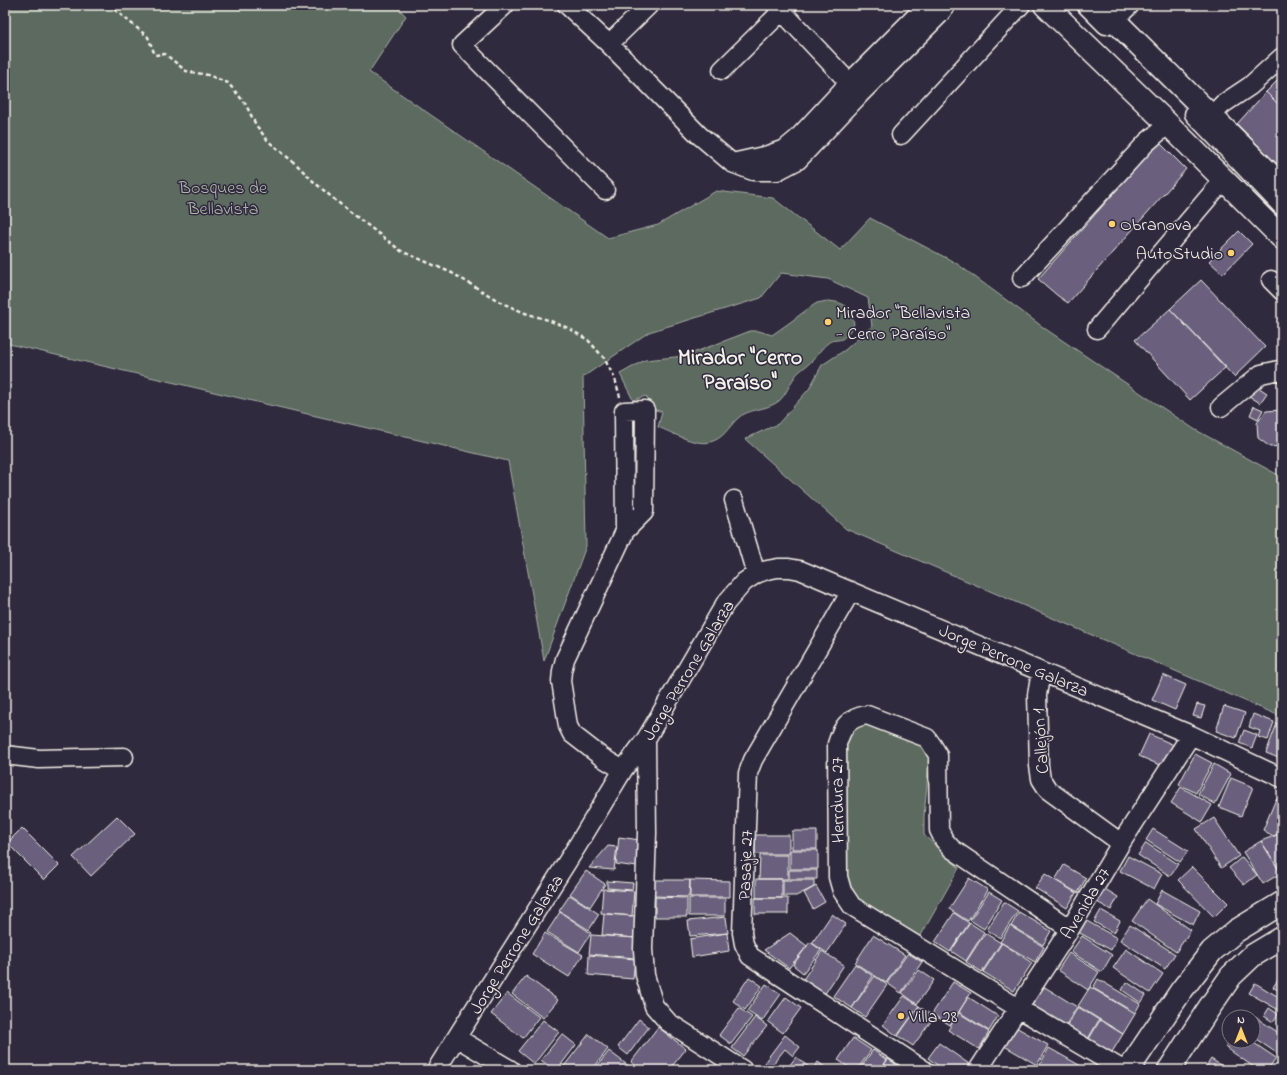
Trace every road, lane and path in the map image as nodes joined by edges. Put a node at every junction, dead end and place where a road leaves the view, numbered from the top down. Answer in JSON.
{"nodes":[{"id":1,"x":109,"y":5,"type":"edge"},
{"id":2,"x":505,"y":5,"type":"edge"},
{"id":3,"x":567,"y":5,"type":"edge"},
{"id":4,"x":649,"y":5,"type":"edge"},
{"id":5,"x":927,"y":5,"type":"edge"},
{"id":6,"x":946,"y":5,"type":"edge"},
{"id":7,"x":1021,"y":5,"type":"edge"},
{"id":8,"x":1045,"y":5,"type":"edge"},
{"id":9,"x":1060,"y":5,"type":"edge"},
{"id":10,"x":1086,"y":5,"type":"edge"},
{"id":11,"x":1099,"y":5,"type":"edge"},
{"id":12,"x":1130,"y":5,"type":"edge"},
{"id":13,"x":782,"y":7,"type":"edge"},
{"id":14,"x":1114,"y":20,"type":"junction"},
{"id":15,"x":609,"y":44,"type":"junction"},
{"id":16,"x":1282,"y":57,"type":"edge"},
{"id":17,"x":722,"y":70,"type":"dead end"},
{"id":18,"x":855,"y":88,"type":"junction"},
{"id":19,"x":1211,"y":116,"type":"junction"},
{"id":20,"x":1168,"y":124,"type":"junction"},
{"id":21,"x":901,"y":136,"type":"dead end"},
{"id":22,"x":1224,"y":181,"type":"junction"},
{"id":23,"x":1282,"y":186,"type":"edge"},
{"id":24,"x":605,"y":190,"type":"dead end"},
{"id":25,"x":1282,"y":206,"type":"edge"},
{"id":26,"x":1282,"y":223,"type":"edge"},
{"id":27,"x":1282,"y":238,"type":"edge"},
{"id":28,"x":1022,"y":278,"type":"dead end"},
{"id":29,"x":1097,"y":329,"type":"dead end"},
{"id":30,"x":1282,"y":372,"type":"edge"},
{"id":31,"x":1221,"y":407,"type":"dead end"},
{"id":32,"x":624,"y":411,"type":"joint"},
{"id":33,"x":734,"y":500,"type":"dead end"},
{"id":34,"x":756,"y":574,"type":"junction"},
{"id":35,"x":850,"y":591,"type":"junction"},
{"id":36,"x":1041,"y":672,"type":"junction"},
{"id":37,"x":1190,"y":735,"type":"junction"},
{"id":38,"x":646,"y":739,"type":"junction"},
{"id":39,"x":5,"y":755,"type":"edge"},
{"id":40,"x":124,"y":757,"type":"dead end"},
{"id":41,"x":623,"y":770,"type":"junction"},
{"id":42,"x":1282,"y":778,"type":"edge"},
{"id":43,"x":1121,"y":843,"type":"junction"},
{"id":44,"x":1282,"y":903,"type":"edge"},
{"id":45,"x":1070,"y":929,"type":"junction"},
{"id":46,"x":1282,"y":938,"type":"edge"},
{"id":47,"x":1018,"y":1008,"type":"junction"},
{"id":48,"x":457,"y":1038,"type":"junction"},
{"id":49,"x":436,"y":1070,"type":"edge"},
{"id":50,"x":511,"y":1070,"type":"edge"},
{"id":51,"x":743,"y":1070,"type":"edge"},
{"id":52,"x":924,"y":1070,"type":"edge"},
{"id":53,"x":978,"y":1070,"type":"edge"},
{"id":54,"x":1123,"y":1070,"type":"edge"},
{"id":55,"x":1128,"y":1070,"type":"edge"},
{"id":56,"x":1169,"y":1070,"type":"edge"}],
"edges":[{"from":1,"to":32,"type":"path"},
{"from":2,"to":24,"type":"street"},
{"from":3,"to":15,"type":"street"},
{"from":4,"to":15,"type":"street"},
{"from":5,"to":18,"type":"street"},
{"from":6,"to":18,"type":"street"},
{"from":7,"to":21,"type":"street"},
{"from":8,"to":20,"type":"main road"},
{"from":9,"to":26,"type":"street"},
{"from":10,"to":25,"type":"street"},
{"from":11,"to":14,"type":"main road"},
{"from":12,"to":14,"type":"street"},
{"from":13,"to":17,"type":"street"},
{"from":13,"to":18,"type":"street"},
{"from":14,"to":19,"type":"main road"},
{"from":15,"to":18,"type":"street"},
{"from":16,"to":19,"type":"street"},
{"from":19,"to":23,"type":"main road"},
{"from":20,"to":22,"type":"main road"},
{"from":20,"to":28,"type":"street"},
{"from":22,"to":27,"type":"main road"},
{"from":22,"to":29,"type":"street"},
{"from":30,"to":31,"type":"street"},
{"from":32,"to":41,"type":"street"},
{"from":33,"to":34,"type":"street"},
{"from":34,"to":35,"type":"street","name":"Jorge Perrone Galarza"},
{"from":34,"to":38,"type":"street","name":"Jorge Perrone Galarza"},
{"from":35,"to":36,"type":"street","name":"Jorge Perrone Galarza"},
{"from":35,"to":52,"type":"street","name":"Pasaje 27"},
{"from":36,"to":37,"type":"street","name":"Jorge Perrone Galarza"},
{"from":36,"to":43,"type":"street","name":"Callejón 1"},
{"from":37,"to":42,"type":"street","name":"Jorge Perrone Galarza"},
{"from":37,"to":43,"type":"street","name":"Avenida 27"},
{"from":38,"to":41,"type":"street","name":"Jorge Perrone Galarza"},
{"from":38,"to":51,"type":"street"},
{"from":39,"to":40,"type":"street"},
{"from":41,"to":48,"type":"street","name":"Jorge Perrone Galarza"},
{"from":43,"to":45,"type":"street","name":"Avenida 27"},
{"from":44,"to":55,"type":"main road"},
{"from":45,"to":47,"type":"street","name":"Avenida 27"},
{"from":45,"to":47,"type":"street","name":"Herrdura 27"},
{"from":46,"to":56,"type":"main road"},
{"from":47,"to":53,"type":"street","name":"Avenida 27"},
{"from":47,"to":54,"type":"street","name":"Herrdura 27"},
{"from":48,"to":49,"type":"street","name":"Jorge Perrone Galarza"},
{"from":48,"to":50,"type":"street"}]}
